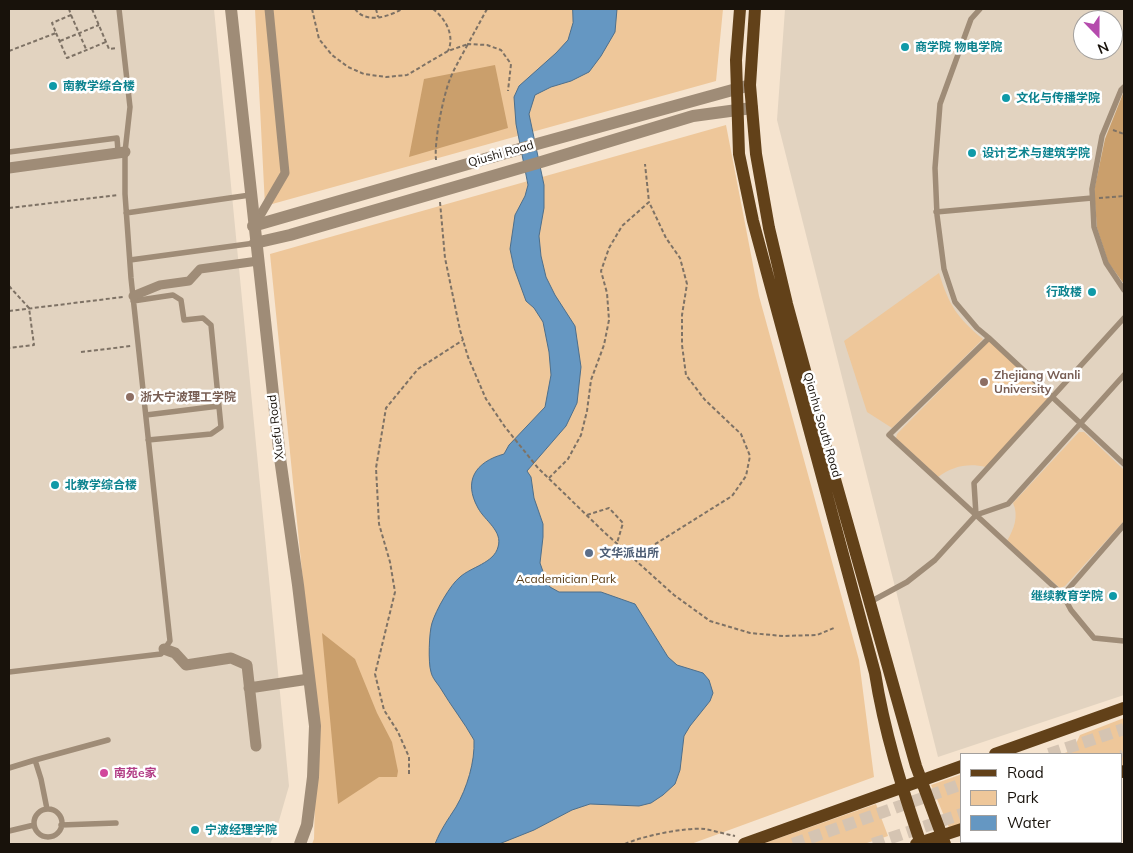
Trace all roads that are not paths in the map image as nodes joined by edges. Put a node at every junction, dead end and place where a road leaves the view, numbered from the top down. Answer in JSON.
{"nodes":[{"id":1,"x":119,"y":9,"type":"edge"},
{"id":2,"x":231,"y":9,"type":"edge"},
{"id":3,"x":269,"y":9,"type":"edge"},
{"id":4,"x":740,"y":9,"type":"edge"},
{"id":5,"x":755,"y":9,"type":"edge"},
{"id":6,"x":980,"y":9,"type":"edge"},
{"id":7,"x":750,"y":86,"type":"junction"},
{"id":8,"x":1124,"y":87,"type":"edge"},
{"id":9,"x":737,"y":89,"type":"junction"},
{"id":10,"x":752,"y":108,"type":"junction"},
{"id":11,"x":738,"y":110,"type":"junction"},
{"id":12,"x":9,"y":152,"type":"edge"},
{"id":13,"x":125,"y":152,"type":"junction"},
{"id":14,"x":9,"y":167,"type":"edge"},
{"id":15,"x":250,"y":195,"type":"junction"},
{"id":16,"x":1092,"y":198,"type":"junction"},
{"id":17,"x":936,"y":212,"type":"junction"},
{"id":18,"x":126,"y":213,"type":"junction"},
{"id":19,"x":253,"y":226,"type":"junction"},
{"id":20,"x":255,"y":243,"type":"junction"},
{"id":21,"x":130,"y":260,"type":"junction"},
{"id":22,"x":258,"y":261,"type":"junction"},
{"id":23,"x":1124,"y":290,"type":"edge"},
{"id":24,"x":133,"y":298,"type":"junction"},
{"id":25,"x":1124,"y":318,"type":"edge"},
{"id":26,"x":989,"y":338,"type":"junction"},
{"id":27,"x":1124,"y":375,"type":"edge"},
{"id":28,"x":1052,"y":396,"type":"junction"},
{"id":29,"x":219,"y":406,"type":"junction"},
{"id":30,"x":146,"y":415,"type":"junction"},
{"id":31,"x":1081,"y":424,"type":"junction"},
{"id":32,"x":148,"y":440,"type":"junction"},
{"id":33,"x":1124,"y":464,"type":"edge"},
{"id":34,"x":976,"y":515,"type":"junction"},
{"id":35,"x":1124,"y":524,"type":"edge"},
{"id":36,"x":1063,"y":595,"type":"junction"},
{"id":37,"x":870,"y":602,"type":"junction"},
{"id":38,"x":1124,"y":641,"type":"edge"},
{"id":39,"x":164,"y":650,"type":"junction"},
{"id":40,"x":9,"y":672,"type":"edge"},
{"id":41,"x":309,"y":679,"type":"junction"},
{"id":42,"x":249,"y":688,"type":"junction"},
{"id":43,"x":1124,"y":708,"type":"edge"},
{"id":44,"x":108,"y":740,"type":"dead end"},
{"id":45,"x":256,"y":746,"type":"dead end"},
{"id":46,"x":1005,"y":752,"type":"edge"},
{"id":47,"x":35,"y":760,"type":"junction"},
{"id":48,"x":960,"y":767,"type":"edge"},
{"id":49,"x":9,"y":768,"type":"edge"},
{"id":50,"x":922,"y":781,"type":"junction"},
{"id":51,"x":903,"y":788,"type":"junction"},
{"id":52,"x":47,"y":808,"type":"junction"},
{"id":53,"x":116,"y":823,"type":"dead end"},
{"id":54,"x":62,"y":824,"type":"junction"},
{"id":55,"x":34,"y":825,"type":"junction"},
{"id":56,"x":960,"y":830,"type":"edge"},
{"id":57,"x":9,"y":831,"type":"edge"},
{"id":58,"x":944,"y":840,"type":"edge"},
{"id":59,"x":749,"y":842,"type":"edge"},
{"id":60,"x":300,"y":844,"type":"edge"},
{"id":61,"x":919,"y":844,"type":"edge"}],
"edges":[{"from":1,"to":13,"type":"lane"},
{"from":2,"to":15,"type":"street","name":"Xuefu Road"},
{"from":3,"to":19,"type":"street"},
{"from":4,"to":9,"type":"main road","name":"Qianhu South Road"},
{"from":5,"to":7,"type":"main road","name":"Qianhu South Road"},
{"from":6,"to":17,"type":"lane"},
{"from":7,"to":9,"type":"street","name":"Qiushi Road"},
{"from":7,"to":10,"type":"main road","name":"Qianhu South Road"},
{"from":8,"to":16,"type":"lane"},
{"from":9,"to":11,"type":"main road","name":"Qianhu South Road"},
{"from":9,"to":19,"type":"street","name":"Qiushi Road"},
{"from":10,"to":11,"type":"street","name":"Qiushi Road"},
{"from":10,"to":37,"type":"main road","name":"Qianhu South Road"},
{"from":11,"to":20,"type":"street","name":"Qiushi Road"},
{"from":11,"to":51,"type":"main road","name":"Qianhu South Road"},
{"from":12,"to":14,"type":"lane"},
{"from":13,"to":14,"type":"street"},
{"from":13,"to":18,"type":"lane"},
{"from":15,"to":18,"type":"lane"},
{"from":15,"to":19,"type":"street","name":"Xuefu Road"},
{"from":16,"to":17,"type":"lane"},
{"from":16,"to":23,"type":"lane"},
{"from":17,"to":26,"type":"lane"},
{"from":18,"to":21,"type":"lane"},
{"from":19,"to":20,"type":"street","name":"Xuefu Road"},
{"from":20,"to":21,"type":"lane"},
{"from":20,"to":22,"type":"street","name":"Xuefu Road"},
{"from":21,"to":24,"type":"lane"},
{"from":22,"to":24,"type":"street"},
{"from":22,"to":41,"type":"street","name":"Xuefu Road"},
{"from":24,"to":29,"type":"lane"},
{"from":24,"to":30,"type":"lane"},
{"from":25,"to":28,"type":"lane"},
{"from":26,"to":28,"type":"lane"},
{"from":26,"to":34,"type":"lane"},
{"from":27,"to":31,"type":"lane"},
{"from":28,"to":31,"type":"lane"},
{"from":28,"to":34,"type":"lane"},
{"from":29,"to":30,"type":"lane"},
{"from":29,"to":32,"type":"lane"},
{"from":30,"to":32,"type":"lane"},
{"from":31,"to":33,"type":"lane"},
{"from":31,"to":34,"type":"lane"},
{"from":32,"to":39,"type":"lane"},
{"from":34,"to":36,"type":"lane"},
{"from":34,"to":37,"type":"lane"},
{"from":35,"to":36,"type":"lane"},
{"from":36,"to":38,"type":"lane"},
{"from":37,"to":50,"type":"main road","name":"Qianhu South Road"},
{"from":39,"to":40,"type":"lane"},
{"from":39,"to":42,"type":"street"},
{"from":41,"to":42,"type":"street"},
{"from":41,"to":60,"type":"street","name":"Xuefu Road"},
{"from":42,"to":45,"type":"street"},
{"from":43,"to":46,"type":"main road"},
{"from":44,"to":47,"type":"lane"},
{"from":47,"to":49,"type":"lane"},
{"from":47,"to":52,"type":"lane"},
{"from":48,"to":50,"type":"main road"},
{"from":50,"to":51,"type":"main road"},
{"from":50,"to":58,"type":"main road","name":"Qianhu South Road"},
{"from":51,"to":59,"type":"main road"},
{"from":51,"to":61,"type":"main road","name":"Qianhu South Road"},
{"from":52,"to":54,"type":"lane"},
{"from":52,"to":55,"type":"lane"},
{"from":53,"to":54,"type":"lane"},
{"from":54,"to":55,"type":"lane"},
{"from":55,"to":57,"type":"lane"},
{"from":56,"to":58,"type":"main road"},
{"from":58,"to":61,"type":"main road"}]}
